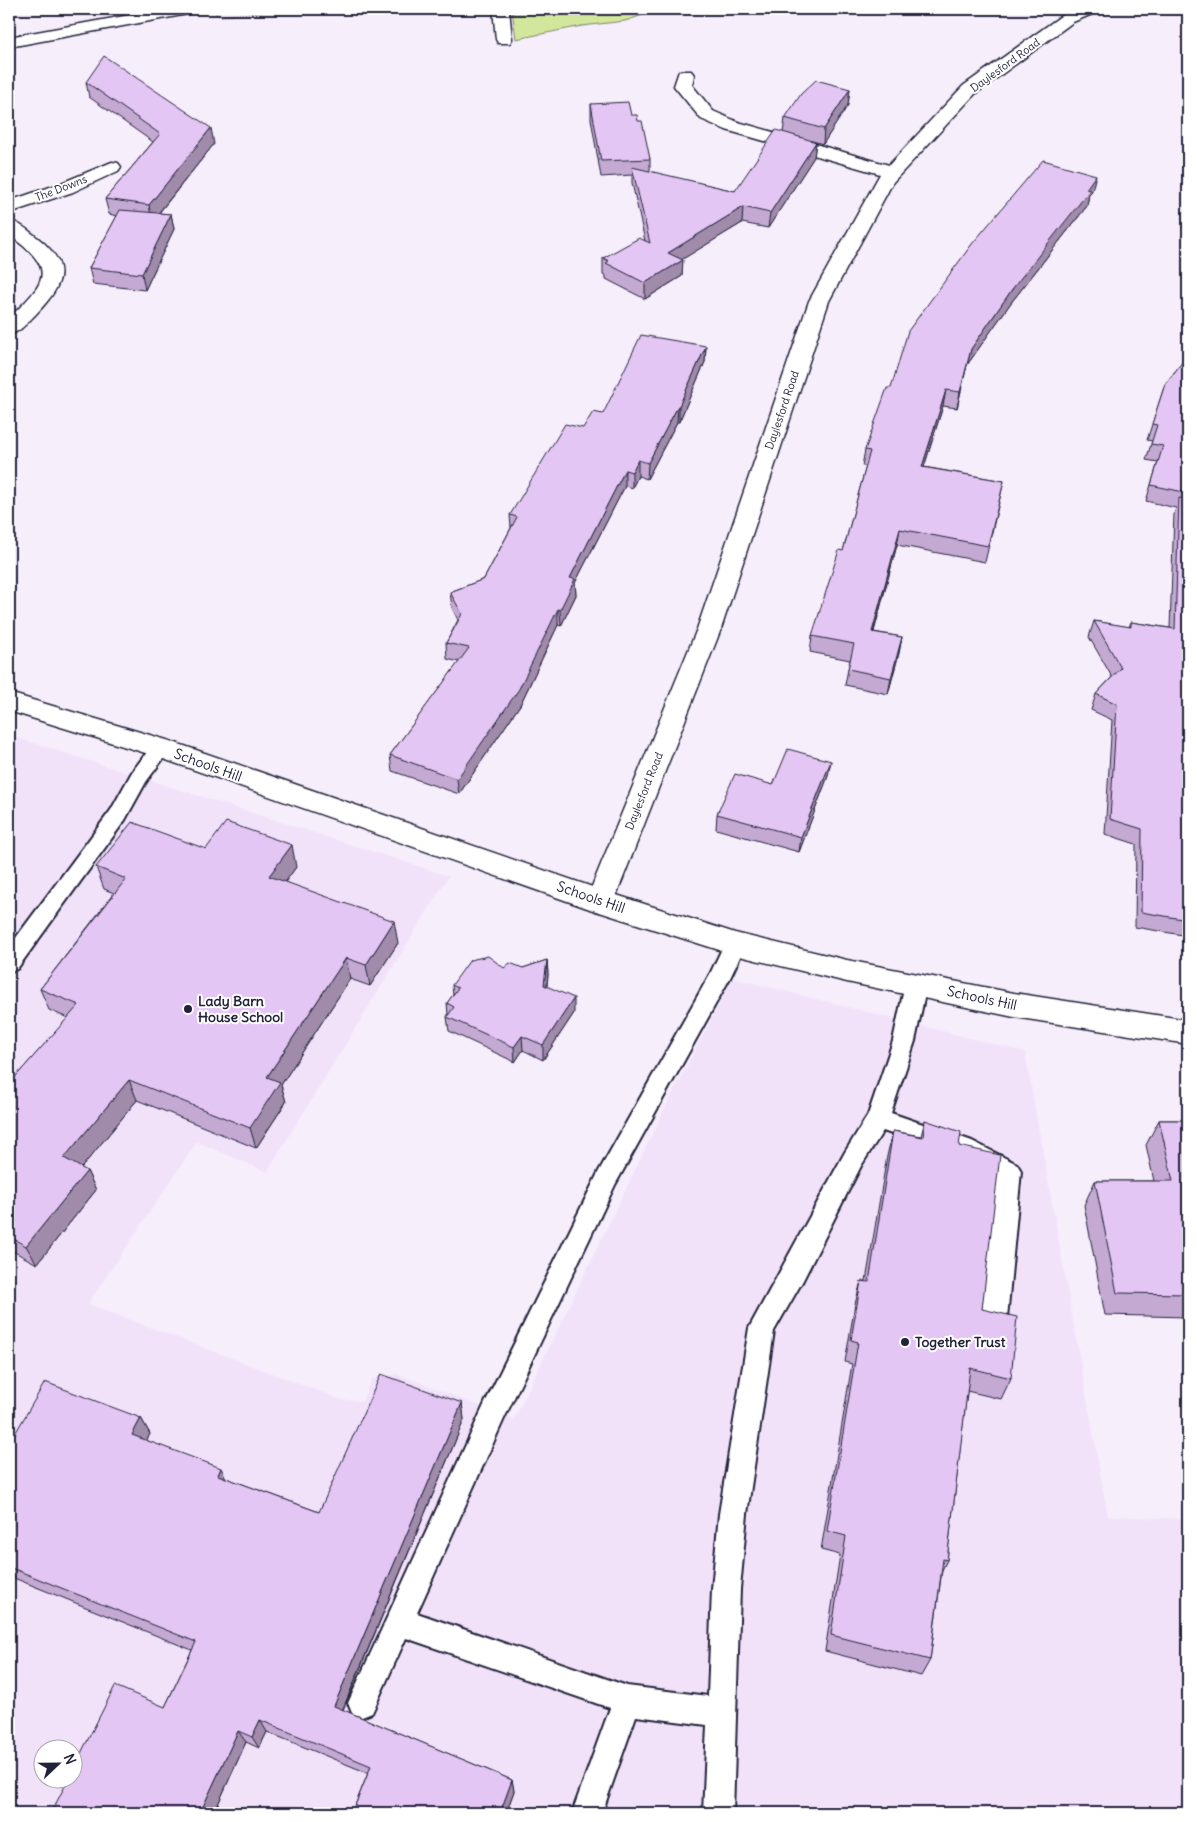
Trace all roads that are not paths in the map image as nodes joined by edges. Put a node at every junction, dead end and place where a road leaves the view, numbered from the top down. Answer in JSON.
{"nodes":[{"id":1,"x":188,"y":9,"type":"edge"},
{"id":2,"x":501,"y":9,"type":"edge"},
{"id":3,"x":1091,"y":9,"type":"edge"},
{"id":4,"x":504,"y":39,"type":"dead end"},
{"id":5,"x":9,"y":42,"type":"edge"},
{"id":6,"x":685,"y":75,"type":"dead end"},
{"id":7,"x":112,"y":167,"type":"dead end"},
{"id":8,"x":893,"y":172,"type":"junction"},
{"id":9,"x":9,"y":207,"type":"edge"},
{"id":10,"x":9,"y":226,"type":"edge"},
{"id":11,"x":9,"y":329,"type":"edge"},
{"id":12,"x":9,"y":702,"type":"edge"},
{"id":13,"x":161,"y":748,"type":"junction"},
{"id":14,"x":600,"y":900,"type":"junction"},
{"id":15,"x":735,"y":944,"type":"junction"},
{"id":16,"x":9,"y":963,"type":"edge"},
{"id":17,"x":916,"y":984,"type":"junction"},
{"id":18,"x":1188,"y":1032,"type":"edge"},
{"id":19,"x":878,"y":1118,"type":"junction"},
{"id":20,"x":994,"y":1318,"type":"edge"},
{"id":21,"x":398,"y":1621,"type":"junction"},
{"id":22,"x":628,"y":1700,"type":"junction"},
{"id":23,"x":362,"y":1702,"type":"dead end"},
{"id":24,"x":721,"y":1712,"type":"junction"},
{"id":25,"x":587,"y":1813,"type":"edge"},
{"id":26,"x":718,"y":1813,"type":"edge"}],
"edges":[{"from":1,"to":5,"type":"street"},
{"from":2,"to":4,"type":"street"},
{"from":3,"to":8,"type":"street","name":"Daylesford Road"},
{"from":6,"to":8,"type":"street"},
{"from":7,"to":9,"type":"street","name":"The Downs"},
{"from":8,"to":14,"type":"street","name":"Daylesford Road"},
{"from":10,"to":11,"type":"street"},
{"from":12,"to":13,"type":"street","name":"Schools Hill"},
{"from":13,"to":14,"type":"street","name":"Schools Hill"},
{"from":13,"to":16,"type":"lane"},
{"from":14,"to":15,"type":"street","name":"Schools Hill"},
{"from":15,"to":17,"type":"street","name":"Schools Hill"},
{"from":15,"to":21,"type":"lane"},
{"from":17,"to":18,"type":"street","name":"Schools Hill"},
{"from":17,"to":19,"type":"lane"},
{"from":19,"to":20,"type":"lane"},
{"from":19,"to":24,"type":"lane"},
{"from":21,"to":22,"type":"lane"},
{"from":21,"to":23,"type":"lane"},
{"from":22,"to":24,"type":"lane"},
{"from":22,"to":25,"type":"lane"},
{"from":24,"to":26,"type":"lane"}]}
